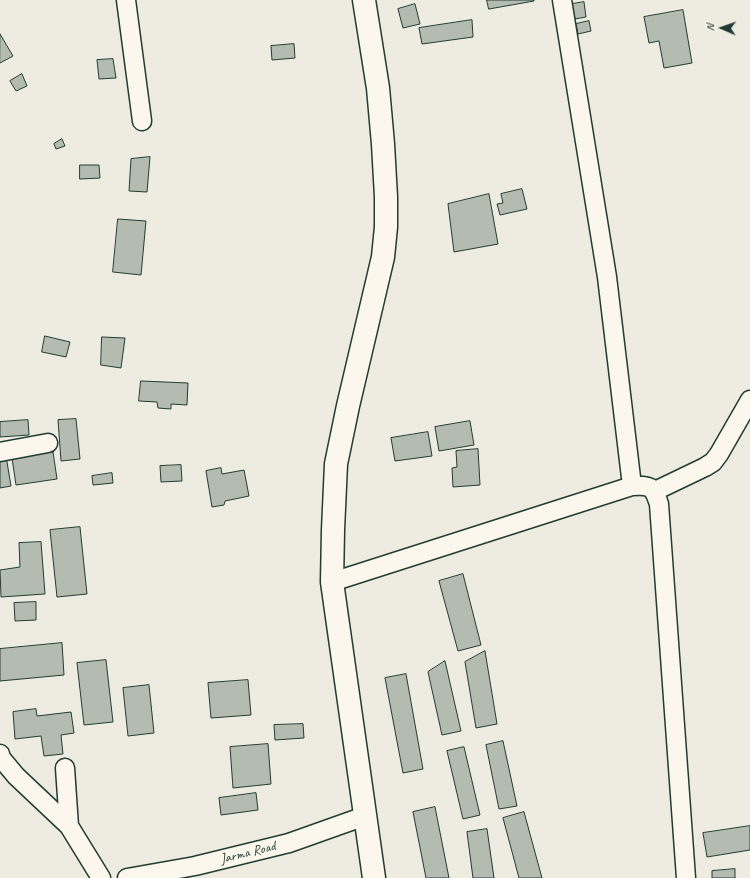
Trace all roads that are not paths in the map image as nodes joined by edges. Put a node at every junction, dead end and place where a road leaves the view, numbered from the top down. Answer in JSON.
{"nodes":[{"id":1,"x":126,"y":0,"type":"edge"},
{"id":2,"x":364,"y":0,"type":"edge"},
{"id":3,"x":562,"y":0,"type":"edge"},
{"id":4,"x":142,"y":121,"type":"dead end"},
{"id":5,"x":750,"y":400,"type":"edge"},
{"id":6,"x":48,"y":443,"type":"dead end"},
{"id":7,"x":0,"y":452,"type":"edge"},
{"id":8,"x":632,"y":486,"type":"junction"},
{"id":9,"x":654,"y":491,"type":"junction"},
{"id":10,"x":332,"y":582,"type":"junction"},
{"id":11,"x":0,"y":754,"type":"edge"},
{"id":12,"x":64,"y":768,"type":"dead end"},
{"id":13,"x":365,"y":816,"type":"junction"},
{"id":14,"x":68,"y":826,"type":"junction"},
{"id":15,"x":101,"y":878,"type":"edge"},
{"id":16,"x":127,"y":878,"type":"edge"},
{"id":17,"x":374,"y":878,"type":"edge"},
{"id":18,"x":686,"y":878,"type":"edge"}],
"edges":[{"from":1,"to":4,"type":"street"},
{"from":2,"to":10,"type":"street"},
{"from":3,"to":8,"type":"street"},
{"from":5,"to":9,"type":"street"},
{"from":6,"to":7,"type":"street"},
{"from":8,"to":9,"type":"street"},
{"from":8,"to":10,"type":"street"},
{"from":9,"to":18,"type":"street"},
{"from":10,"to":13,"type":"street"},
{"from":11,"to":14,"type":"street"},
{"from":12,"to":14,"type":"street"},
{"from":13,"to":16,"type":"street","name":"Jarma Road"},
{"from":13,"to":17,"type":"street"},
{"from":14,"to":15,"type":"street"}]}
